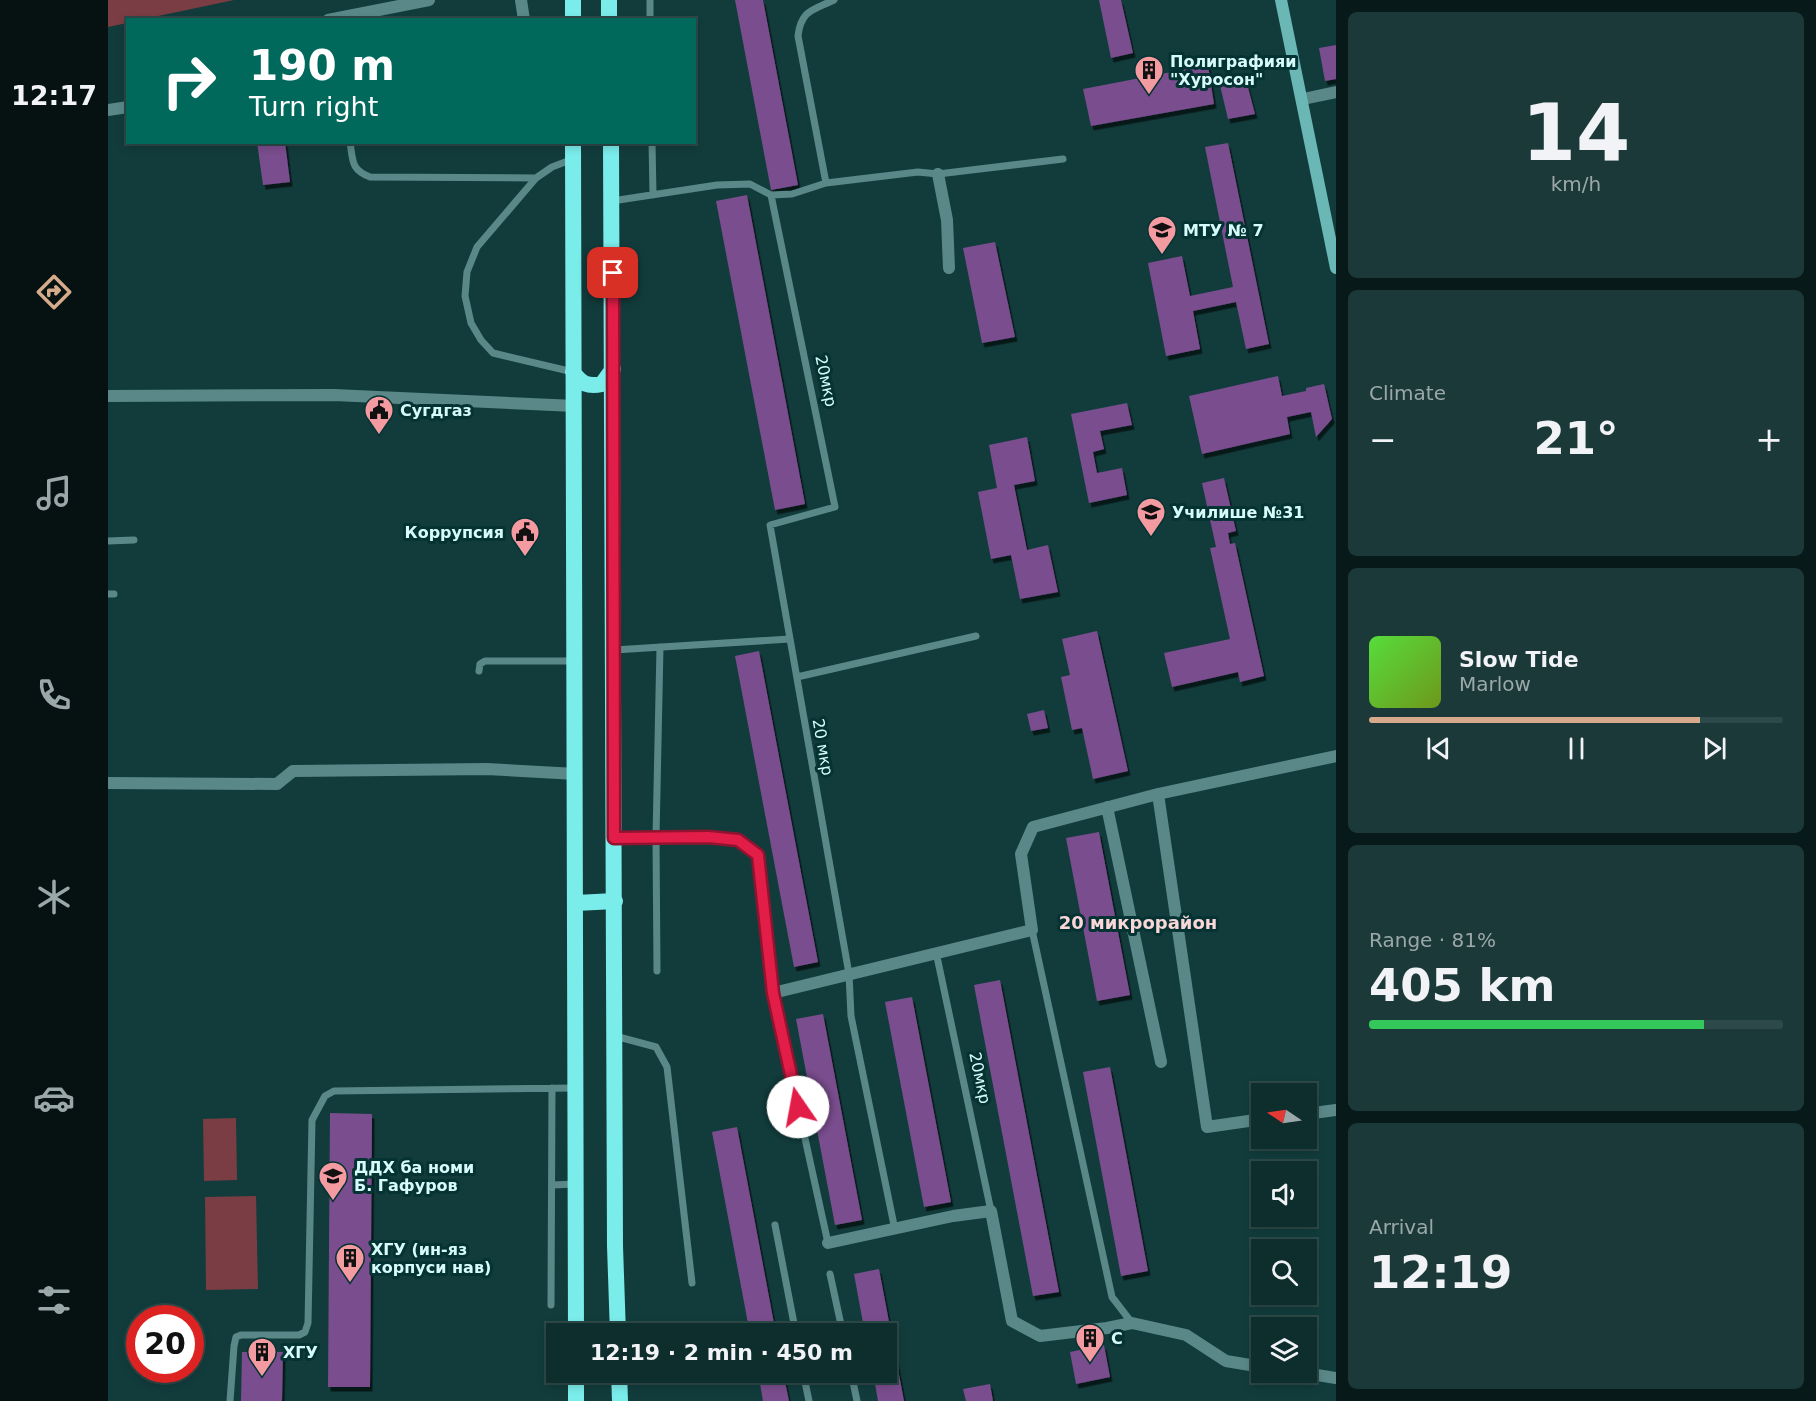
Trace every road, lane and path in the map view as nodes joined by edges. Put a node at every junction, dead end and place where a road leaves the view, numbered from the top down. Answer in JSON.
{"nodes":[{"id":1,"x":429,"y":0,"type":"edge"},
{"id":2,"x":521,"y":0,"type":"edge"},
{"id":3,"x":573,"y":0,"type":"edge"},
{"id":4,"x":609,"y":0,"type":"edge"},
{"id":5,"x":650,"y":0,"type":"edge"},
{"id":6,"x":834,"y":0,"type":"edge"},
{"id":7,"x":1281,"y":0,"type":"edge"},
{"id":8,"x":338,"y":18,"type":"edge"},
{"id":9,"x":524,"y":18,"type":"edge"},
{"id":10,"x":573,"y":18,"type":"edge"},
{"id":11,"x":609,"y":18,"type":"edge"},
{"id":12,"x":650,"y":18,"type":"edge"},
{"id":13,"x":1336,"y":93,"type":"edge"},
{"id":14,"x":1303,"y":99,"type":"junction"},
{"id":15,"x":126,"y":107,"type":"edge"},
{"id":16,"x":108,"y":110,"type":"edge"},
{"id":17,"x":350,"y":144,"type":"edge"},
{"id":18,"x":611,"y":144,"type":"edge"},
{"id":19,"x":652,"y":144,"type":"edge"},
{"id":20,"x":573,"y":151,"type":"edge"},
{"id":21,"x":1063,"y":159,"type":"dead end"},
{"id":22,"x":939,"y":174,"type":"junction"},
{"id":23,"x":536,"y":178,"type":"junction"},
{"id":24,"x":826,"y":183,"type":"junction"},
{"id":25,"x":653,"y":195,"type":"junction"},
{"id":26,"x":771,"y":195,"type":"junction"},
{"id":27,"x":612,"y":201,"type":"junction"},
{"id":28,"x":1332,"y":231,"type":"edge"},
{"id":29,"x":949,"y":268,"type":"dead end"},
{"id":30,"x":1336,"y":268,"type":"edge"},
{"id":31,"x":613,"y":369,"type":"junction"},
{"id":32,"x":573,"y":372,"type":"junction"},
{"id":33,"x":108,"y":396,"type":"edge"},
{"id":34,"x":575,"y":406,"type":"junction"},
{"id":35,"x":614,"y":407,"type":"junction"},
{"id":36,"x":770,"y":525,"type":"joint"},
{"id":37,"x":134,"y":540,"type":"dead end"},
{"id":38,"x":108,"y":541,"type":"edge"},
{"id":39,"x":976,"y":636,"type":"dead end"},
{"id":40,"x":790,"y":639,"type":"junction"},
{"id":41,"x":660,"y":647,"type":"junction"},
{"id":42,"x":614,"y":650,"type":"junction"},
{"id":43,"x":575,"y":661,"type":"junction"},
{"id":44,"x":479,"y":670,"type":"dead end"},
{"id":45,"x":797,"y":677,"type":"junction"},
{"id":46,"x":1336,"y":756,"type":"edge"},
{"id":47,"x":576,"y":774,"type":"junction"},
{"id":48,"x":108,"y":783,"type":"edge"},
{"id":49,"x":1158,"y":794,"type":"junction"},
{"id":50,"x":1107,"y":807,"type":"junction"},
{"id":51,"x":656,"y":837,"type":"junction"},
{"id":52,"x":614,"y":838,"type":"junction"},
{"id":53,"x":615,"y":901,"type":"junction"},
{"id":54,"x":576,"y":903,"type":"junction"},
{"id":55,"x":1032,"y":930,"type":"junction"},
{"id":56,"x":936,"y":952,"type":"junction"},
{"id":57,"x":657,"y":971,"type":"dead end"},
{"id":58,"x":849,"y":974,"type":"junction"},
{"id":59,"x":773,"y":993,"type":"junction"},
{"id":60,"x":615,"y":1036,"type":"junction"},
{"id":61,"x":1161,"y":1062,"type":"dead end"},
{"id":62,"x":552,"y":1088,"type":"junction"},
{"id":63,"x":576,"y":1088,"type":"junction"},
{"id":64,"x":1336,"y":1110,"type":"edge"},
{"id":65,"x":1317,"y":1113,"type":"edge"},
{"id":66,"x":1251,"y":1121,"type":"edge"},
{"id":67,"x":576,"y":1184,"type":"junction"},
{"id":68,"x":552,"y":1185,"type":"junction"},
{"id":69,"x":991,"y":1211,"type":"junction"},
{"id":70,"x":775,"y":1225,"type":"dead end"},
{"id":71,"x":895,"y":1230,"type":"junction"},
{"id":72,"x":828,"y":1243,"type":"joint"},
{"id":73,"x":830,"y":1274,"type":"dead end"},
{"id":74,"x":692,"y":1283,"type":"dead end"},
{"id":75,"x":551,"y":1305,"type":"dead end"},
{"id":76,"x":576,"y":1323,"type":"edge"},
{"id":77,"x":618,"y":1323,"type":"edge"},
{"id":78,"x":794,"y":1323,"type":"edge"},
{"id":79,"x":841,"y":1323,"type":"edge"},
{"id":80,"x":1132,"y":1323,"type":"junction"},
{"id":81,"x":1251,"y":1365,"type":"edge"},
{"id":82,"x":1317,"y":1375,"type":"edge"},
{"id":83,"x":1336,"y":1378,"type":"edge"},
{"id":84,"x":576,"y":1383,"type":"edge"},
{"id":85,"x":619,"y":1383,"type":"edge"},
{"id":86,"x":805,"y":1383,"type":"edge"},
{"id":87,"x":853,"y":1383,"type":"edge"},
{"id":88,"x":230,"y":1401,"type":"edge"},
{"id":89,"x":576,"y":1401,"type":"edge"},
{"id":90,"x":620,"y":1401,"type":"edge"},
{"id":91,"x":809,"y":1401,"type":"edge"},
{"id":92,"x":857,"y":1401,"type":"edge"}],
"edges":[{"from":1,"to":8,"type":"street"},
{"from":2,"to":9,"type":"street"},
{"from":3,"to":10,"type":"highway"},
{"from":4,"to":11,"type":"highway"},
{"from":5,"to":12,"type":"lane"},
{"from":6,"to":24,"type":"lane"},
{"from":7,"to":14,"type":"main road"},
{"from":13,"to":14,"type":"street"},
{"from":14,"to":28,"type":"main road"},
{"from":15,"to":16,"type":"street"},
{"from":17,"to":23,"type":"lane"},
{"from":18,"to":27,"type":"highway"},
{"from":19,"to":25,"type":"lane"},
{"from":20,"to":23,"type":"lane"},
{"from":20,"to":32,"type":"highway"},
{"from":21,"to":22,"type":"lane"},
{"from":22,"to":24,"type":"lane"},
{"from":22,"to":29,"type":"street"},
{"from":23,"to":32,"type":"lane"},
{"from":24,"to":26,"type":"lane"},
{"from":25,"to":26,"type":"lane"},
{"from":25,"to":27,"type":"lane"},
{"from":26,"to":36,"type":"lane","name":"20мкр"},
{"from":27,"to":31,"type":"highway"},
{"from":28,"to":30,"type":"main road"},
{"from":31,"to":32,"type":"highway"},
{"from":31,"to":35,"type":"highway"},
{"from":32,"to":34,"type":"highway"},
{"from":33,"to":34,"type":"street"},
{"from":34,"to":35,"type":"highway"},
{"from":34,"to":43,"type":"highway"},
{"from":35,"to":42,"type":"highway"},
{"from":36,"to":40,"type":"lane","name":"20 мкр"},
{"from":37,"to":38,"type":"lane"},
{"from":39,"to":45,"type":"lane"},
{"from":40,"to":41,"type":"lane"},
{"from":40,"to":45,"type":"lane","name":"20 мкр"},
{"from":41,"to":42,"type":"lane"},
{"from":41,"to":51,"type":"lane"},
{"from":42,"to":52,"type":"highway"},
{"from":43,"to":44,"type":"lane"},
{"from":43,"to":47,"type":"highway"},
{"from":45,"to":58,"type":"lane","name":"20 мкр"},
{"from":46,"to":49,"type":"street"},
{"from":47,"to":48,"type":"street"},
{"from":47,"to":54,"type":"highway"},
{"from":49,"to":50,"type":"street"},
{"from":49,"to":66,"type":"street"},
{"from":50,"to":55,"type":"street"},
{"from":50,"to":61,"type":"street"},
{"from":51,"to":52,"type":"lane"},
{"from":51,"to":57,"type":"lane"},
{"from":51,"to":59,"type":"lane"},
{"from":52,"to":53,"type":"highway"},
{"from":53,"to":54,"type":"highway"},
{"from":53,"to":60,"type":"highway"},
{"from":54,"to":63,"type":"highway"},
{"from":55,"to":56,"type":"street"},
{"from":55,"to":80,"type":"lane"},
{"from":56,"to":58,"type":"street"},
{"from":56,"to":69,"type":"lane","name":"20мкр"},
{"from":58,"to":59,"type":"street"},
{"from":58,"to":71,"type":"lane"},
{"from":59,"to":72,"type":"lane"},
{"from":60,"to":74,"type":"lane"},
{"from":60,"to":77,"type":"highway"},
{"from":62,"to":63,"type":"lane"},
{"from":62,"to":68,"type":"lane"},
{"from":62,"to":88,"type":"lane"},
{"from":63,"to":67,"type":"highway"},
{"from":64,"to":65,"type":"street"},
{"from":67,"to":68,"type":"lane"},
{"from":67,"to":76,"type":"highway"},
{"from":68,"to":75,"type":"lane"},
{"from":69,"to":71,"type":"street"},
{"from":69,"to":80,"type":"street","name":"20мкр"},
{"from":70,"to":78,"type":"lane"},
{"from":71,"to":72,"type":"street"},
{"from":73,"to":79,"type":"lane"},
{"from":80,"to":81,"type":"street"},
{"from":82,"to":83,"type":"street"},
{"from":84,"to":89,"type":"highway"},
{"from":85,"to":90,"type":"highway"},
{"from":86,"to":91,"type":"lane"},
{"from":87,"to":92,"type":"lane"}]}
